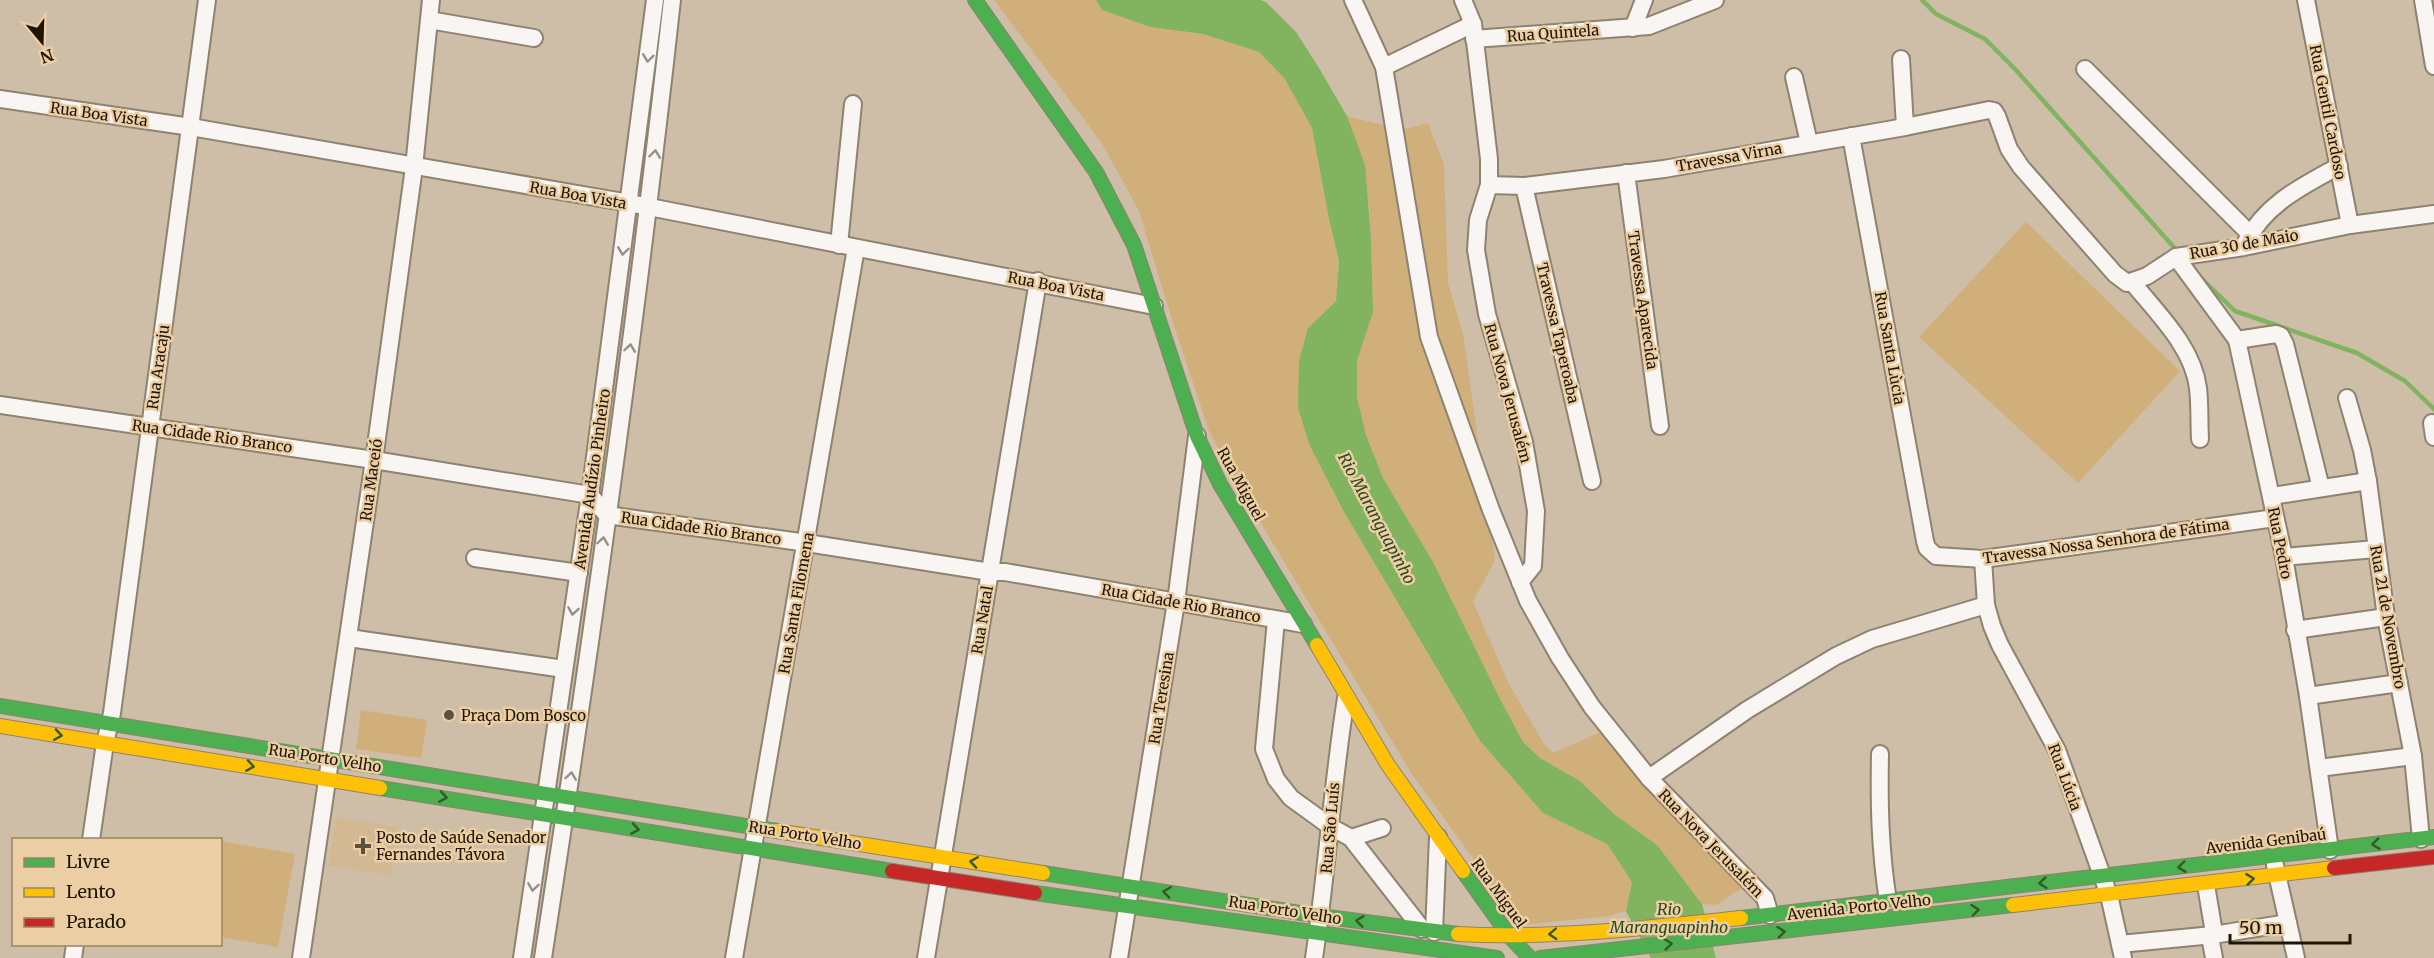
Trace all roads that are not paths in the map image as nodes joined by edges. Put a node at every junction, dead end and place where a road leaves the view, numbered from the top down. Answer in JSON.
{"nodes":[{"id":1,"x":207,"y":0,"type":"edge"},
{"id":2,"x":431,"y":0,"type":"edge"},
{"id":3,"x":655,"y":0,"type":"edge"},
{"id":4,"x":672,"y":0,"type":"edge"},
{"id":5,"x":975,"y":0,"type":"edge"},
{"id":6,"x":1353,"y":0,"type":"edge"},
{"id":7,"x":1463,"y":0,"type":"edge"},
{"id":8,"x":1644,"y":0,"type":"edge"},
{"id":9,"x":1715,"y":0,"type":"edge"},
{"id":10,"x":2306,"y":0,"type":"edge"},
{"id":11,"x":2423,"y":0,"type":"edge"},
{"id":12,"x":429,"y":20,"type":"junction"},
{"id":13,"x":1632,"y":28,"type":"junction"},
{"id":14,"x":1473,"y":32,"type":"junction"},
{"id":15,"x":534,"y":38,"type":"dead end"},
{"id":16,"x":1901,"y":59,"type":"dead end"},
{"id":17,"x":2434,"y":66,"type":"edge"},
{"id":18,"x":1384,"y":67,"type":"junction"},
{"id":19,"x":2085,"y":69,"type":"dead end"},
{"id":20,"x":1794,"y":77,"type":"dead end"},
{"id":21,"x":643,"y":92,"type":"junction"},
{"id":22,"x":662,"y":95,"type":"junction"},
{"id":23,"x":0,"y":99,"type":"edge"},
{"id":24,"x":853,"y":104,"type":"dead end"},
{"id":25,"x":191,"y":127,"type":"junction"},
{"id":26,"x":1905,"y":127,"type":"junction"},
{"id":27,"x":1851,"y":136,"type":"junction"},
{"id":28,"x":1809,"y":143,"type":"junction"},
{"id":29,"x":2339,"y":166,"type":"junction"},
{"id":30,"x":414,"y":167,"type":"junction"},
{"id":31,"x":1626,"y":173,"type":"junction"},
{"id":32,"x":1489,"y":185,"type":"junction"},
{"id":33,"x":1524,"y":186,"type":"junction"},
{"id":34,"x":629,"y":203,"type":"junction"},
{"id":35,"x":649,"y":208,"type":"junction"},
{"id":36,"x":2434,"y":214,"type":"edge"},
{"id":37,"x":2350,"y":225,"type":"junction"},
{"id":38,"x":2247,"y":240,"type":"junction"},
{"id":39,"x":847,"y":247,"type":"junction"},
{"id":40,"x":2176,"y":256,"type":"junction"},
{"id":41,"x":1038,"y":281,"type":"junction"},
{"id":42,"x":2132,"y":282,"type":"junction"},
{"id":43,"x":1154,"y":306,"type":"junction"},
{"id":44,"x":2237,"y":339,"type":"junction"},
{"id":45,"x":2347,"y":398,"type":"dead end"},
{"id":46,"x":0,"y":405,"type":"edge"},
{"id":47,"x":1660,"y":426,"type":"dead end"},
{"id":48,"x":150,"y":427,"type":"junction"},
{"id":49,"x":1197,"y":436,"type":"junction"},
{"id":50,"x":2200,"y":439,"type":"dead end"},
{"id":51,"x":374,"y":460,"type":"junction"},
{"id":52,"x":1592,"y":481,"type":"dead end"},
{"id":53,"x":2368,"y":482,"type":"junction"},
{"id":54,"x":2322,"y":488,"type":"junction"},
{"id":55,"x":591,"y":495,"type":"junction"},
{"id":56,"x":2272,"y":496,"type":"junction"},
{"id":57,"x":607,"y":515,"type":"junction"},
{"id":58,"x":2275,"y":519,"type":"junction"},
{"id":59,"x":807,"y":543,"type":"junction"},
{"id":60,"x":2376,"y":549,"type":"junction"},
{"id":61,"x":1936,"y":556,"type":"joint"},
{"id":62,"x":2284,"y":557,"type":"junction"},
{"id":63,"x":475,"y":558,"type":"dead end"},
{"id":64,"x":1983,"y":559,"type":"junction"},
{"id":65,"x":990,"y":572,"type":"junction"},
{"id":66,"x":579,"y":573,"type":"junction"},
{"id":67,"x":1520,"y":582,"type":"junction"},
{"id":68,"x":1176,"y":602,"type":"junction"},
{"id":69,"x":1986,"y":605,"type":"junction"},
{"id":70,"x":2386,"y":616,"type":"junction"},
{"id":71,"x":1276,"y":620,"type":"junction"},
{"id":72,"x":1303,"y":624,"type":"junction"},
{"id":73,"x":2295,"y":630,"type":"junction"},
{"id":74,"x":349,"y":638,"type":"junction"},
{"id":75,"x":564,"y":669,"type":"junction"},
{"id":76,"x":2399,"y":683,"type":"junction"},
{"id":77,"x":2308,"y":696,"type":"junction"},
{"id":78,"x":1347,"y":698,"type":"junction"},
{"id":79,"x":0,"y":706,"type":"edge"},
{"id":80,"x":110,"y":724,"type":"junction"},
{"id":81,"x":0,"y":726,"type":"edge"},
{"id":82,"x":105,"y":743,"type":"junction"},
{"id":83,"x":275,"y":750,"type":"junction"},
{"id":84,"x":1880,"y":754,"type":"dead end"},
{"id":85,"x":2413,"y":756,"type":"junction"},
{"id":86,"x":331,"y":759,"type":"junction"},
{"id":87,"x":2319,"y":768,"type":"junction"},
{"id":88,"x":273,"y":770,"type":"junction"},
{"id":89,"x":1649,"y":778,"type":"junction"},
{"id":90,"x":328,"y":779,"type":"junction"},
{"id":91,"x":547,"y":795,"type":"junction"},
{"id":92,"x":568,"y":799,"type":"junction"},
{"id":93,"x":544,"y":814,"type":"junction"},
{"id":94,"x":565,"y":817,"type":"junction"},
{"id":95,"x":755,"y":827,"type":"junction"},
{"id":96,"x":1331,"y":827,"type":"junction"},
{"id":97,"x":1382,"y":828,"type":"dead end"},
{"id":98,"x":1438,"y":837,"type":"junction"},
{"id":99,"x":91,"y":838,"type":"edge"},
{"id":100,"x":1351,"y":838,"type":"junction"},
{"id":101,"x":2427,"y":838,"type":"edge"},
{"id":102,"x":752,"y":848,"type":"junction"},
{"id":103,"x":2330,"y":850,"type":"junction"},
{"id":104,"x":2273,"y":857,"type":"junction"},
{"id":105,"x":2434,"y":857,"type":"edge"},
{"id":106,"x":942,"y":858,"type":"junction"},
{"id":107,"x":2101,"y":876,"type":"junction"},
{"id":108,"x":2278,"y":876,"type":"junction"},
{"id":109,"x":939,"y":880,"type":"junction"},
{"id":110,"x":2206,"y":885,"type":"junction"},
{"id":111,"x":1131,"y":886,"type":"junction"},
{"id":112,"x":2109,"y":895,"type":"junction"},
{"id":113,"x":1888,"y":901,"type":"junction"},
{"id":114,"x":1128,"y":908,"type":"junction"},
{"id":115,"x":1770,"y":915,"type":"junction"},
{"id":116,"x":1320,"y":916,"type":"junction"},
{"id":117,"x":1704,"y":921,"type":"junction"},
{"id":118,"x":2288,"y":923,"type":"junction"},
{"id":119,"x":1428,"y":931,"type":"junction"},
{"id":120,"x":1612,"y":931,"type":"joint"},
{"id":121,"x":1318,"y":935,"type":"junction"},
{"id":122,"x":2213,"y":935,"type":"junction"},
{"id":123,"x":1510,"y":937,"type":"junction"},
{"id":124,"x":1706,"y":941,"type":"junction"},
{"id":125,"x":2122,"y":951,"type":"edge"},
{"id":126,"x":301,"y":958,"type":"edge"},
{"id":127,"x":522,"y":958,"type":"edge"},
{"id":128,"x":543,"y":958,"type":"edge"},
{"id":129,"x":734,"y":958,"type":"edge"},
{"id":130,"x":926,"y":958,"type":"edge"},
{"id":131,"x":1119,"y":958,"type":"edge"},
{"id":132,"x":1314,"y":958,"type":"edge"},
{"id":133,"x":1497,"y":958,"type":"edge"},
{"id":134,"x":1512,"y":958,"type":"edge"},
{"id":135,"x":1530,"y":958,"type":"edge"},
{"id":136,"x":1540,"y":958,"type":"edge"},
{"id":137,"x":2214,"y":958,"type":"edge"},
{"id":138,"x":2296,"y":958,"type":"edge"}],
"edges":[{"from":1,"to":25,"type":"street","name":"Rua Aracaju"},
{"from":2,"to":12,"type":"street","name":"Rua Maceió"},
{"from":3,"to":21,"type":"street","name":"Avenida Audízio Pinheiro","one_way":true},
{"from":4,"to":22,"type":"street","name":"Avenida Audízio Pinheiro"},
{"from":5,"to":43,"type":"main road","name":"Rua Miguel"},
{"from":6,"to":18,"type":"street"},
{"from":7,"to":14,"type":"street","name":"Rua Nova Jerusalém"},
{"from":8,"to":13,"type":"street"},
{"from":9,"to":13,"type":"street","name":"Rua Quintela"},
{"from":10,"to":29,"type":"street","name":"Rua Gentil Cardoso"},
{"from":11,"to":17,"type":"street"},
{"from":12,"to":15,"type":"street"},
{"from":12,"to":30,"type":"street","name":"Rua Maceió"},
{"from":13,"to":14,"type":"street","name":"Rua Quintela"},
{"from":14,"to":18,"type":"street"},
{"from":14,"to":32,"type":"street","name":"Rua Nova Jerusalém"},
{"from":16,"to":26,"type":"street"},
{"from":18,"to":67,"type":"street"},
{"from":19,"to":38,"type":"street"},
{"from":20,"to":28,"type":"street"},
{"from":21,"to":22,"type":"street"},
{"from":21,"to":34,"type":"street","name":"Avenida Audízio Pinheiro"},
{"from":35,"to":22,"type":"street","name":"Avenida Audízio Pinheiro","one_way":true},
{"from":23,"to":25,"type":"street","name":"Rua Boa Vista"},
{"from":24,"to":39,"type":"street","name":"Rua Santa Filomena"},
{"from":25,"to":30,"type":"street","name":"Rua Boa Vista"},
{"from":25,"to":48,"type":"street","name":"Rua Aracaju"},
{"from":26,"to":27,"type":"street","name":"Travessa Virna"},
{"from":26,"to":42,"type":"street","name":"Travessa Virna"},
{"from":27,"to":28,"type":"street","name":"Travessa Virna"},
{"from":27,"to":61,"type":"street","name":"Rua Santa Lùcia"},
{"from":28,"to":31,"type":"street","name":"Travessa Virna"},
{"from":29,"to":37,"type":"street","name":"Rua Gentil Cardoso"},
{"from":29,"to":38,"type":"street"},
{"from":30,"to":34,"type":"street","name":"Rua Boa Vista"},
{"from":30,"to":51,"type":"street","name":"Rua Maceió"},
{"from":31,"to":33,"type":"street","name":"Travessa Virna"},
{"from":31,"to":47,"type":"street","name":"Travessa Aparecida"},
{"from":32,"to":33,"type":"street","name":"Travessa Virna"},
{"from":32,"to":67,"type":"street","name":"Rua Nova Jerusalém"},
{"from":33,"to":52,"type":"street","name":"Travessa Taperoaba"},
{"from":34,"to":35,"type":"street","name":"Rua Boa Vista"},
{"from":34,"to":55,"type":"street","name":"Avenida Audízio Pinheiro","one_way":true},
{"from":35,"to":39,"type":"street","name":"Rua Boa Vista"},
{"from":57,"to":35,"type":"street","name":"Avenida Audízio Pinheiro","one_way":true},
{"from":36,"to":37,"type":"street","name":"Rua 30 de Maio"},
{"from":37,"to":38,"type":"street","name":"Rua 30 de Maio"},
{"from":38,"to":40,"type":"street","name":"Rua 30 de Maio"},
{"from":39,"to":41,"type":"street","name":"Rua Boa Vista"},
{"from":39,"to":59,"type":"street","name":"Rua Santa Filomena"},
{"from":40,"to":42,"type":"street","name":"Rua 30 de Maio"},
{"from":40,"to":44,"type":"street","name":"Rua Pedro"},
{"from":41,"to":43,"type":"street","name":"Rua Boa Vista"},
{"from":41,"to":65,"type":"street","name":"Rua Natal"},
{"from":42,"to":50,"type":"street"},
{"from":43,"to":49,"type":"main road","name":"Rua Miguel"},
{"from":44,"to":54,"type":"street"},
{"from":44,"to":56,"type":"street","name":"Rua Pedro"},
{"from":45,"to":53,"type":"street","name":"Rua 21 de Novembro"},
{"from":46,"to":48,"type":"street","name":"Rua Cidade Rio Branco"},
{"from":48,"to":51,"type":"street","name":"Rua Cidade Rio Branco"},
{"from":48,"to":80,"type":"street","name":"Rua Aracaju"},
{"from":49,"to":68,"type":"street","name":"Rua Teresina"},
{"from":49,"to":72,"type":"main road","name":"Rua Miguel"},
{"from":51,"to":55,"type":"street","name":"Rua Cidade Rio Branco"},
{"from":51,"to":74,"type":"street","name":"Rua Maceió"},
{"from":53,"to":54,"type":"street"},
{"from":53,"to":60,"type":"street","name":"Rua 21 de Novembro"},
{"from":54,"to":56,"type":"street"},
{"from":55,"to":57,"type":"street","name":"Rua Cidade Rio Branco"},
{"from":55,"to":66,"type":"street","name":"Avenida Audízio Pinheiro"},
{"from":56,"to":58,"type":"street","name":"Rua Pedro"},
{"from":57,"to":59,"type":"street","name":"Rua Cidade Rio Branco"},
{"from":92,"to":57,"type":"street","name":"Avenida Audízio Pinheiro","one_way":true},
{"from":58,"to":62,"type":"street","name":"Rua Pedro"},
{"from":58,"to":64,"type":"street","name":"Travessa Nossa Senhora de Fátima"},
{"from":59,"to":65,"type":"street","name":"Rua Cidade Rio Branco"},
{"from":59,"to":95,"type":"street","name":"Rua Santa Filomena"},
{"from":60,"to":62,"type":"street"},
{"from":60,"to":70,"type":"street","name":"Rua 21 de Novembro"},
{"from":61,"to":64,"type":"street","name":"Travessa Nossa Senhora de Fátima"},
{"from":62,"to":73,"type":"street","name":"Rua Pedro"},
{"from":63,"to":66,"type":"street"},
{"from":64,"to":69,"type":"street"},
{"from":65,"to":68,"type":"street","name":"Rua Cidade Rio Branco"},
{"from":65,"to":106,"type":"street","name":"Rua Natal"},
{"from":66,"to":75,"type":"street","name":"Avenida Audízio Pinheiro","one_way":true},
{"from":67,"to":89,"type":"street","name":"Rua Nova Jerusalém"},
{"from":68,"to":71,"type":"street","name":"Rua Cidade Rio Branco"},
{"from":68,"to":111,"type":"street","name":"Rua Teresina"},
{"from":69,"to":89,"type":"street"},
{"from":69,"to":107,"type":"street","name":"Rua Lúcia"},
{"from":70,"to":73,"type":"street"},
{"from":70,"to":76,"type":"street","name":"Rua 21 de Novembro"},
{"from":71,"to":72,"type":"street","name":"Rua Cidade Rio Branco"},
{"from":71,"to":96,"type":"street"},
{"from":72,"to":78,"type":"main road","name":"Rua Miguel"},
{"from":73,"to":77,"type":"street","name":"Rua Pedro"},
{"from":74,"to":75,"type":"street"},
{"from":74,"to":86,"type":"street","name":"Rua Maceió"},
{"from":75,"to":91,"type":"street","name":"Avenida Audízio Pinheiro"},
{"from":76,"to":77,"type":"street"},
{"from":76,"to":85,"type":"street","name":"Rua 21 de Novembro"},
{"from":77,"to":87,"type":"street","name":"Rua Pedro"},
{"from":78,"to":96,"type":"street","name":"Rua São Luís"},
{"from":78,"to":98,"type":"main road","name":"Rua Miguel"},
{"from":79,"to":80,"type":"main road","name":"Rua Porto Velho"},
{"from":80,"to":82,"type":"street","name":"Rua Aracaju"},
{"from":80,"to":83,"type":"main road","name":"Rua Porto Velho"},
{"from":81,"to":82,"type":"main road","name":"Rua Porto Velho","one_way":true},
{"from":82,"to":88,"type":"main road","name":"Rua Porto Velho","one_way":true},
{"from":82,"to":99,"type":"street","name":"Rua Aracaju"},
{"from":83,"to":86,"type":"main road","name":"Rua Porto Velho"},
{"from":83,"to":88,"type":"main road"},
{"from":84,"to":113,"type":"street"},
{"from":85,"to":87,"type":"street"},
{"from":85,"to":101,"type":"street","name":"Rua 21 de Novembro"},
{"from":86,"to":90,"type":"street","name":"Rua Maceió"},
{"from":86,"to":91,"type":"main road","name":"Rua Porto Velho"},
{"from":87,"to":103,"type":"street","name":"Rua Pedro"},
{"from":88,"to":90,"type":"main road","name":"Rua Porto Velho"},
{"from":89,"to":115,"type":"street","name":"Rua Nova Jerusalém"},
{"from":90,"to":93,"type":"main road","name":"Rua Porto Velho","one_way":true},
{"from":90,"to":126,"type":"street","name":"Rua Maceió"},
{"from":91,"to":92,"type":"main road","name":"Rua Porto Velho"},
{"from":91,"to":93,"type":"street","name":"Avenida Audízio Pinheiro"},
{"from":92,"to":94,"type":"street","name":"Avenida Audízio Pinheiro"},
{"from":92,"to":95,"type":"main road","name":"Rua Porto Velho"},
{"from":93,"to":94,"type":"main road","name":"Rua Porto Velho"},
{"from":93,"to":127,"type":"street","name":"Avenida Audízio Pinheiro","one_way":true},
{"from":94,"to":102,"type":"main road","name":"Rua Porto Velho","one_way":true},
{"from":94,"to":128,"type":"street","name":"Avenida Audízio Pinheiro"},
{"from":95,"to":102,"type":"street","name":"Rua Santa Filomena"},
{"from":95,"to":106,"type":"main road","name":"Rua Porto Velho"},
{"from":96,"to":100,"type":"street"},
{"from":96,"to":116,"type":"street","name":"Rua São Luís"},
{"from":97,"to":100,"type":"street"},
{"from":98,"to":119,"type":"street"},
{"from":98,"to":123,"type":"main road","name":"Rua Miguel"},
{"from":100,"to":119,"type":"street"},
{"from":101,"to":103,"type":"main road","name":"Avenida Genibaú","one_way":true},
{"from":102,"to":109,"type":"main road","name":"Rua Porto Velho"},
{"from":102,"to":129,"type":"street","name":"Rua Santa Filomena"},
{"from":103,"to":104,"type":"main road","name":"Avenida Genibaú"},
{"from":104,"to":107,"type":"main road","name":"Avenida Genibaú","one_way":true},
{"from":104,"to":108,"type":"street"},
{"from":105,"to":108,"type":"main road"},
{"from":106,"to":109,"type":"street","name":"Rua Natal"},
{"from":111,"to":106,"type":"main road","name":"Rua Porto Velho","one_way":true},
{"from":107,"to":112,"type":"street","name":"Rua Lúcia"},
{"from":107,"to":113,"type":"main road","name":"Avenida Porto Velho","one_way":true},
{"from":110,"to":108,"type":"main road","one_way":true},
{"from":108,"to":118,"type":"street"},
{"from":109,"to":114,"type":"main road","name":"Rua Porto Velho"},
{"from":109,"to":130,"type":"street","name":"Rua Natal"},
{"from":110,"to":112,"type":"main road"},
{"from":110,"to":122,"type":"street"},
{"from":111,"to":114,"type":"street","name":"Rua Teresina"},
{"from":116,"to":111,"type":"main road","name":"Rua Porto Velho","one_way":true},
{"from":124,"to":112,"type":"main road","name":"Avenida Porto Velho","one_way":true},
{"from":112,"to":125,"type":"street","name":"Rua Lúcia"},
{"from":113,"to":115,"type":"main road","name":"Avenida Porto Velho"},
{"from":114,"to":121,"type":"main road","name":"Rua Porto Velho"},
{"from":114,"to":131,"type":"street","name":"Rua Teresina"},
{"from":115,"to":117,"type":"main road","name":"Avenida Porto Velho"},
{"from":119,"to":116,"type":"main road","name":"Rua Porto Velho","one_way":true},
{"from":116,"to":121,"type":"street","name":"Rua São Luís"},
{"from":117,"to":120,"type":"main road","name":"Avenida Porto Velho"},
{"from":117,"to":124,"type":"main road"},
{"from":118,"to":122,"type":"street"},
{"from":118,"to":138,"type":"street"},
{"from":119,"to":123,"type":"main road","name":"Rua Porto Velho"},
{"from":120,"to":123,"type":"main road","name":"Rua Porto Velho","one_way":true},
{"from":121,"to":132,"type":"street","name":"Rua São Luís"},
{"from":121,"to":133,"type":"main road","name":"Rua Porto Velho"},
{"from":122,"to":125,"type":"street"},
{"from":122,"to":137,"type":"street"},
{"from":123,"to":134,"type":"street"},
{"from":123,"to":135,"type":"main road","name":"Rua Miguel"},
{"from":136,"to":124,"type":"main road","name":"Avenida Porto Velho","one_way":true}]}
